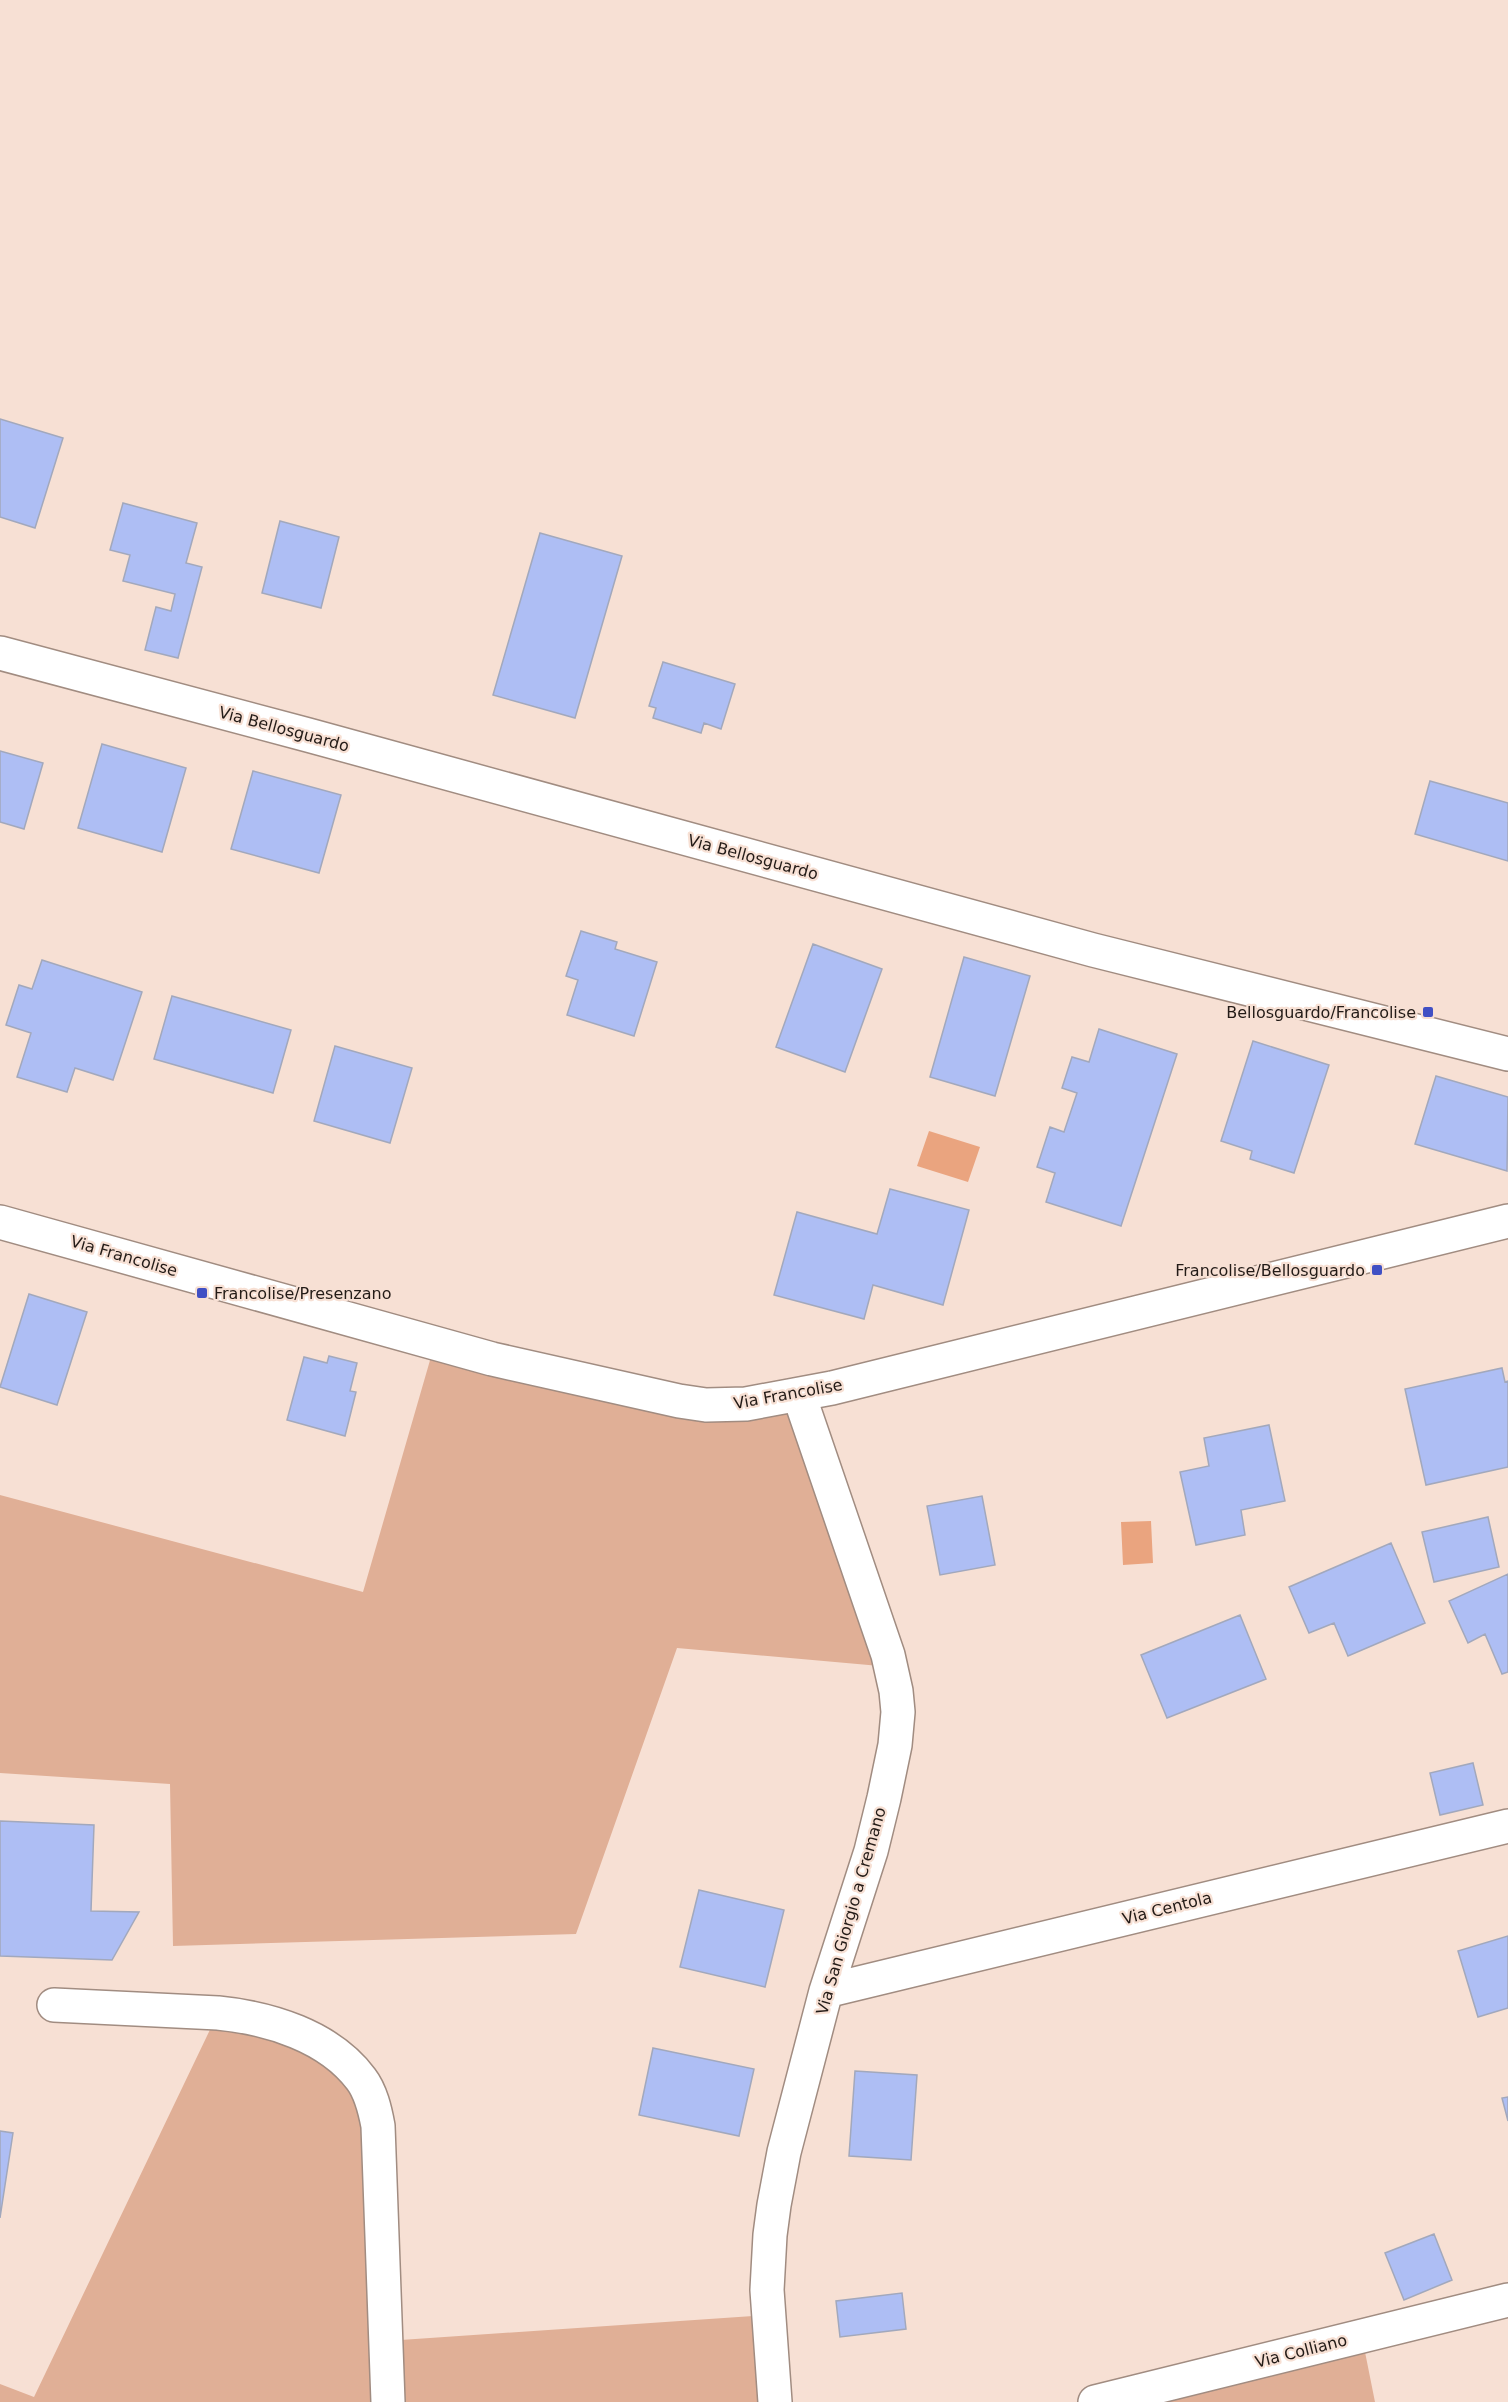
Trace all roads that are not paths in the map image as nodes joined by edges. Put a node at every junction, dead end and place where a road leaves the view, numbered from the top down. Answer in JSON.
{"nodes":[{"id":1,"x":0,"y":653,"type":"edge"},
{"id":2,"x":1508,"y":1054,"type":"edge"},
{"id":3,"x":1508,"y":1221,"type":"edge"},
{"id":4,"x":0,"y":1222,"type":"edge"},
{"id":5,"x":799,"y":1395,"type":"junction"},
{"id":6,"x":1508,"y":1826,"type":"edge"},
{"id":7,"x":826,"y":1991,"type":"junction"},
{"id":8,"x":54,"y":2005,"type":"dead end"},
{"id":9,"x":1508,"y":2300,"type":"edge"},
{"id":10,"x":388,"y":2402,"type":"edge"},
{"id":11,"x":775,"y":2402,"type":"edge"},
{"id":12,"x":1095,"y":2402,"type":"edge"}],
"edges":[{"from":1,"to":2,"type":"street","name":"Via Bellosguardo"},
{"from":3,"to":5,"type":"street","name":"Via Francolise"},
{"from":4,"to":5,"type":"street","name":"Via Francolise"},
{"from":5,"to":7,"type":"street","name":"Via San Giorgio a Cremano"},
{"from":6,"to":7,"type":"street","name":"Via Centola"},
{"from":7,"to":11,"type":"street","name":"Via San Giorgio a Cremano"},
{"from":8,"to":10,"type":"street"},
{"from":9,"to":12,"type":"street","name":"Via Colliano"}]}
